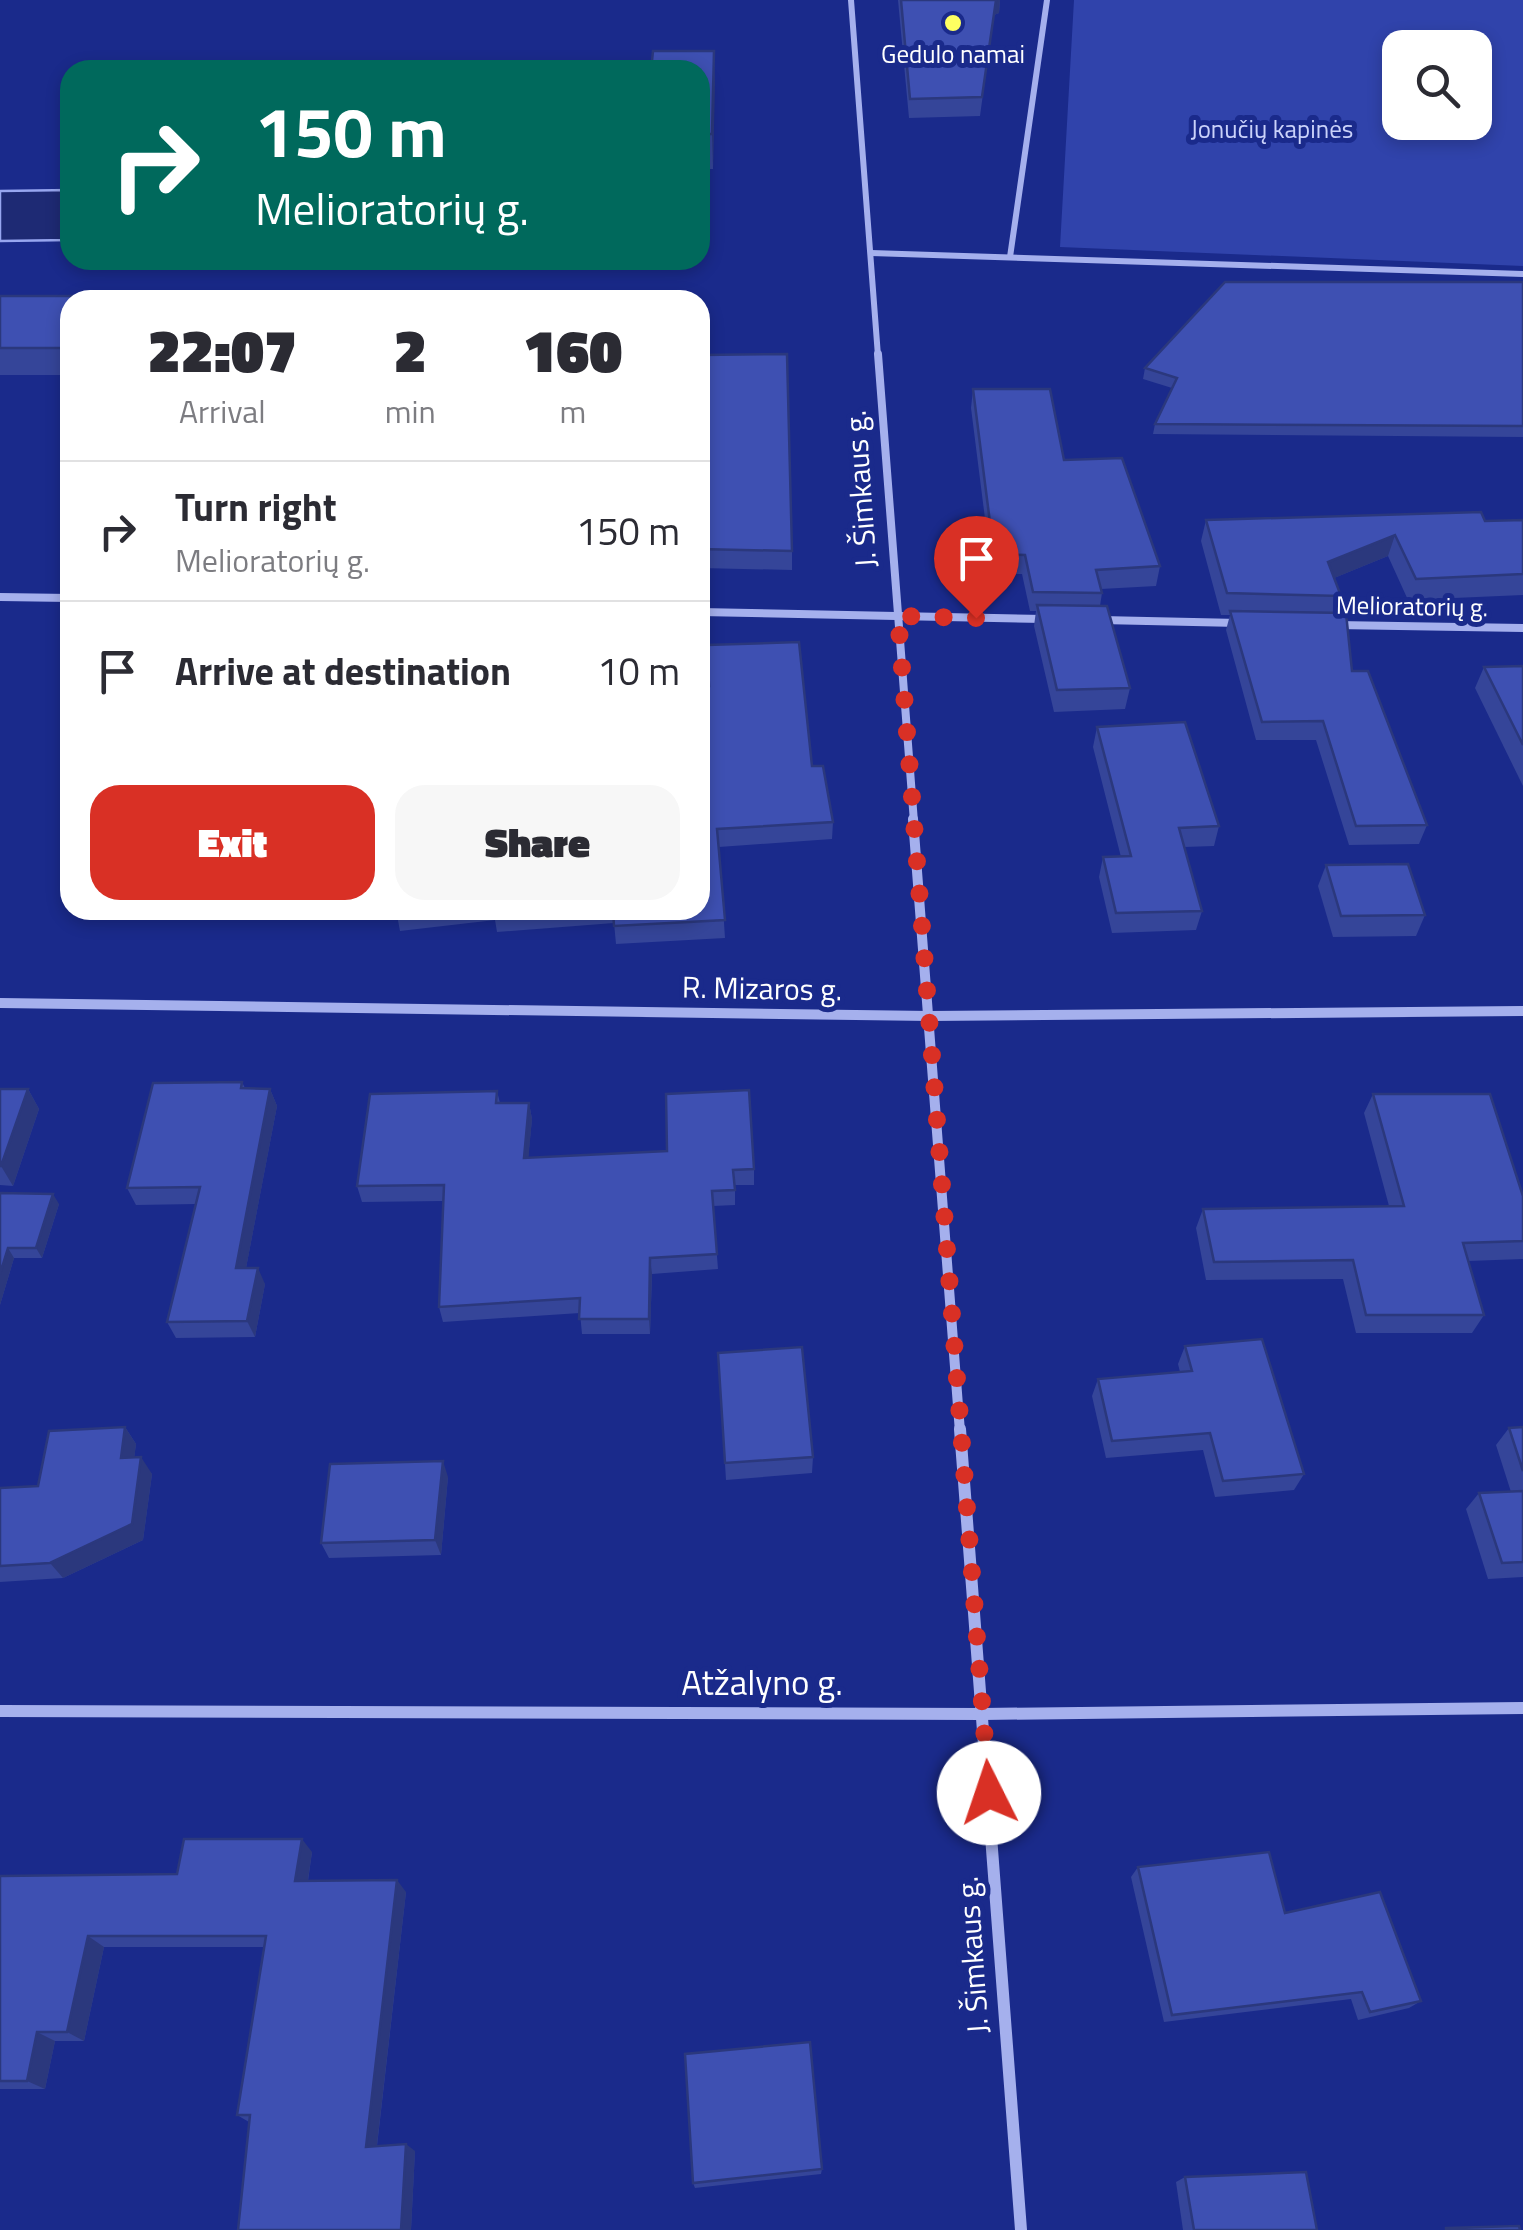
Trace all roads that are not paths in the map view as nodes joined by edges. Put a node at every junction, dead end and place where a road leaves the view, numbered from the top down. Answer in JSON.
{"nodes":[{"id":1,"x":851,"y":0,"type":"edge"},
{"id":2,"x":1047,"y":0,"type":"edge"},
{"id":3,"x":870,"y":253,"type":"junction"},
{"id":4,"x":1010,"y":257,"type":"junction"},
{"id":5,"x":1523,"y":274,"type":"edge"},
{"id":6,"x":0,"y":597,"type":"edge"},
{"id":7,"x":60,"y":598,"type":"edge"},
{"id":8,"x":710,"y":612,"type":"edge"},
{"id":9,"x":898,"y":616,"type":"junction"},
{"id":10,"x":1054,"y":619,"type":"edge"},
{"id":11,"x":1094,"y":620,"type":"edge"},
{"id":12,"x":1250,"y":623,"type":"edge"},
{"id":13,"x":1328,"y":624,"type":"edge"},
{"id":14,"x":1523,"y":628,"type":"edge"},
{"id":15,"x":0,"y":1003,"type":"edge"},
{"id":16,"x":1523,"y":1011,"type":"edge"},
{"id":17,"x":930,"y":1016,"type":"junction"},
{"id":18,"x":1523,"y":1708,"type":"edge"},
{"id":19,"x":0,"y":1711,"type":"edge"},
{"id":20,"x":983,"y":1714,"type":"junction"},
{"id":21,"x":1021,"y":2230,"type":"edge"}],
"edges":[{"from":1,"to":3,"type":"street","name":"J. Šimkaus g."},
{"from":2,"to":4,"type":"street"},
{"from":3,"to":4,"type":"street"},
{"from":3,"to":9,"type":"street","name":"J. Šimkaus g."},
{"from":4,"to":5,"type":"street"},
{"from":6,"to":7,"type":"street"},
{"from":8,"to":9,"type":"street"},
{"from":9,"to":10,"type":"street"},
{"from":9,"to":17,"type":"street","name":"J. Šimkaus g."},
{"from":11,"to":12,"type":"street"},
{"from":13,"to":14,"type":"street","name":"Melioratorių g."},
{"from":15,"to":17,"type":"street","name":"R. Mizaros g."},
{"from":16,"to":17,"type":"street","name":"R. Mizaros g."},
{"from":17,"to":20,"type":"street","name":"J. Šimkaus g."},
{"from":18,"to":20,"type":"street","name":"Atžalyno g."},
{"from":19,"to":20,"type":"street","name":"Atžalyno g."},
{"from":20,"to":21,"type":"street","name":"J. Šimkaus g."}]}
